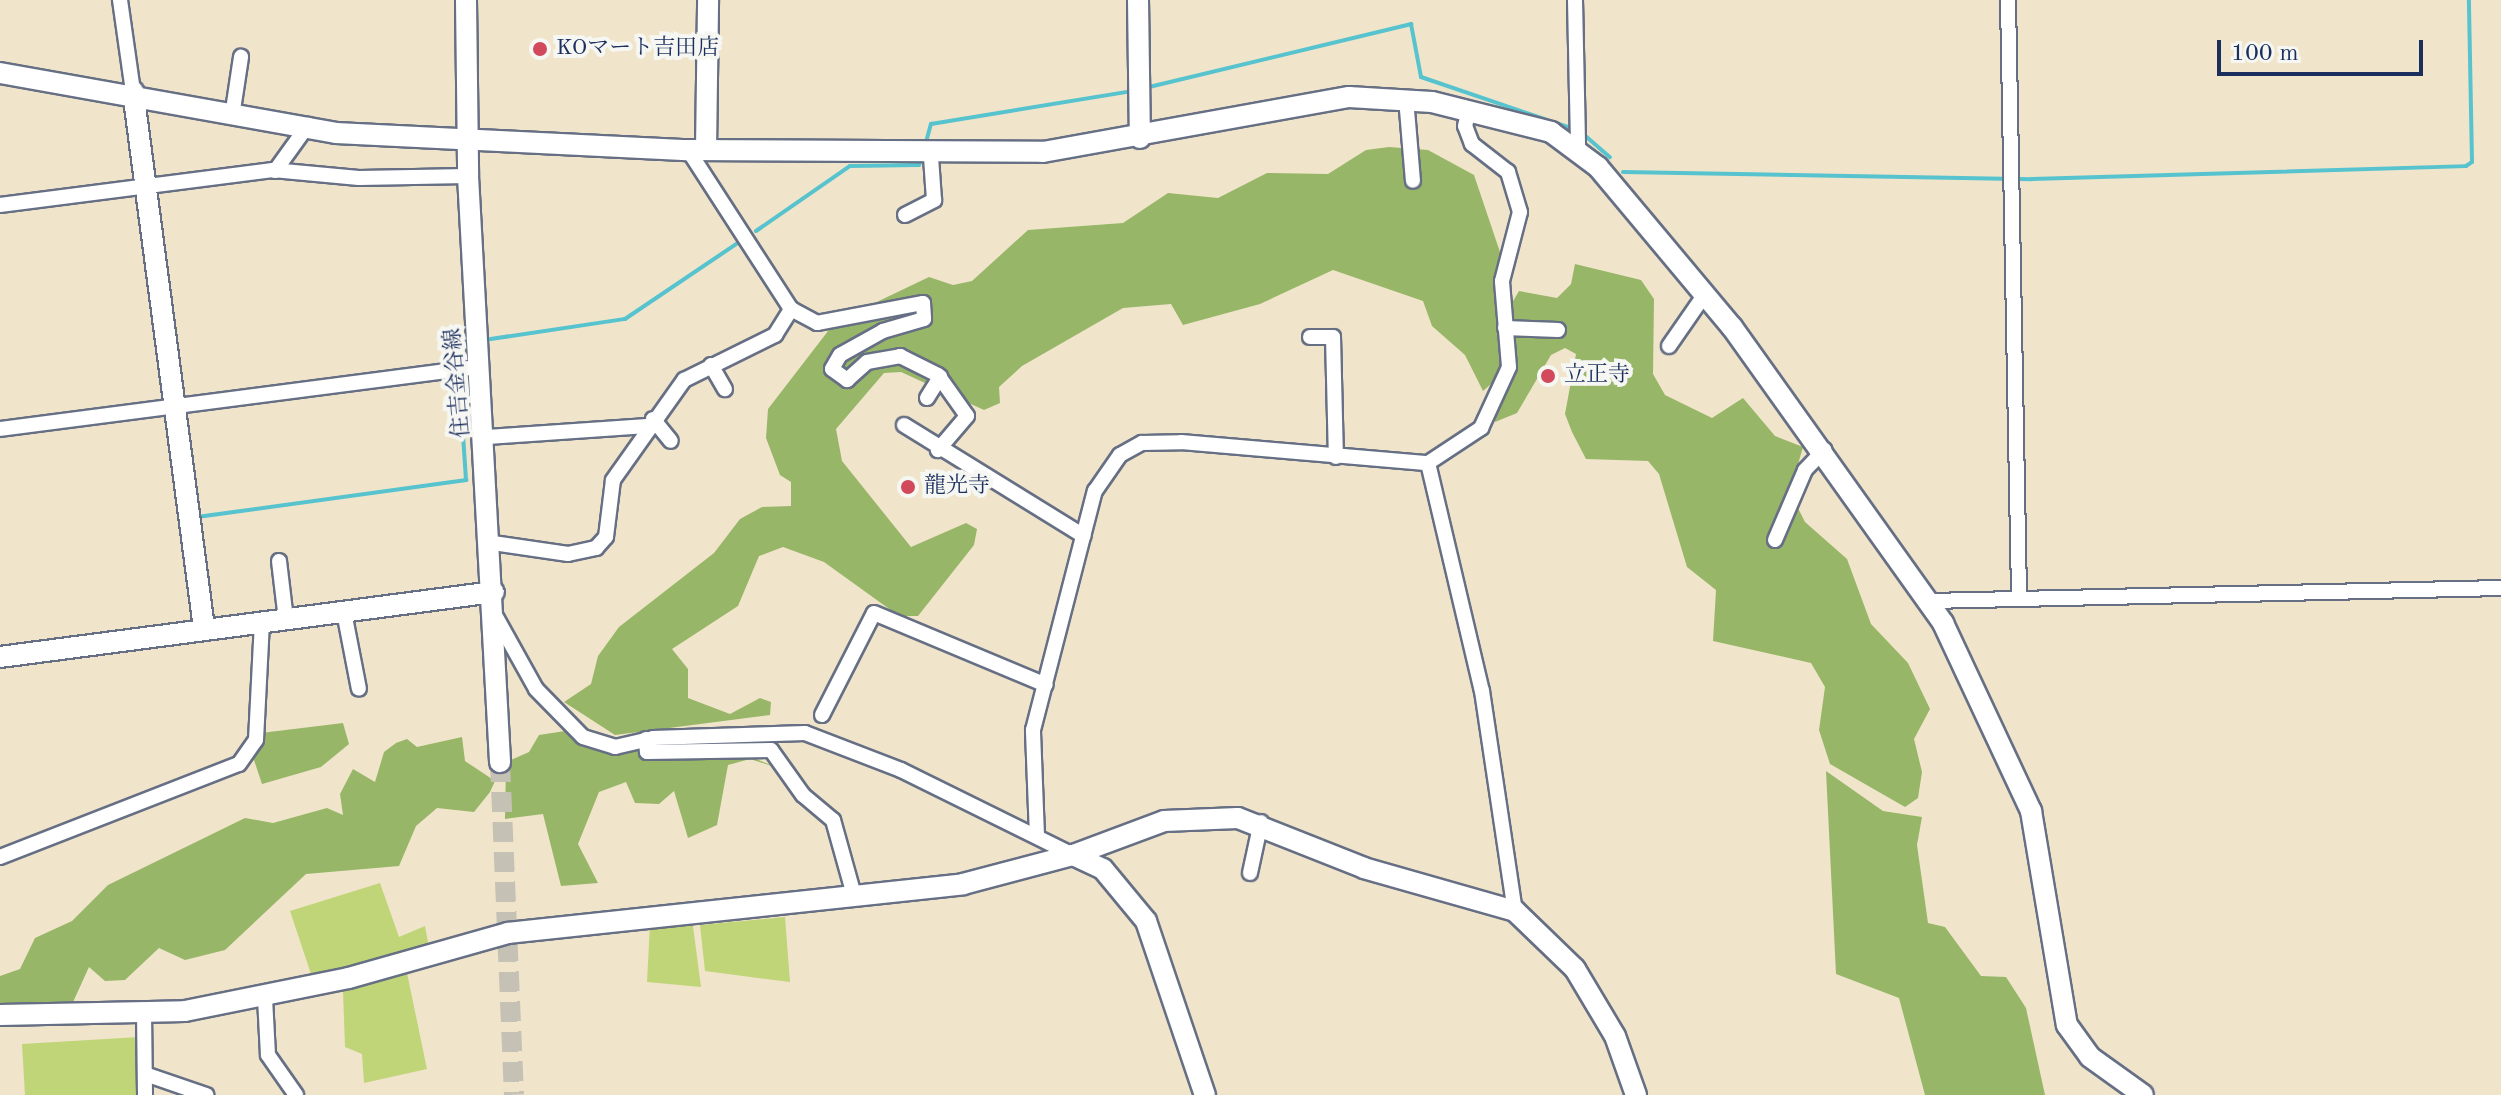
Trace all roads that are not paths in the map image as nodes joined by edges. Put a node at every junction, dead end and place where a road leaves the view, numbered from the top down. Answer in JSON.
{"nodes":[{"id":1,"x":120,"y":0,"type":"edge"},
{"id":2,"x":466,"y":0,"type":"edge"},
{"id":3,"x":708,"y":0,"type":"edge"},
{"id":4,"x":1138,"y":0,"type":"edge"},
{"id":5,"x":1575,"y":0,"type":"edge"},
{"id":6,"x":2008,"y":0,"type":"edge"},
{"id":7,"x":241,"y":57,"type":"dead end"},
{"id":8,"x":0,"y":73,"type":"edge"},
{"id":9,"x":133,"y":91,"type":"junction"},
{"id":10,"x":1406,"y":98,"type":"junction"},
{"id":11,"x":233,"y":110,"type":"junction"},
{"id":12,"x":1469,"y":110,"type":"junction"},
{"id":13,"x":308,"y":125,"type":"junction"},
{"id":14,"x":467,"y":137,"type":"junction"},
{"id":15,"x":1140,"y":138,"type":"junction"},
{"id":16,"x":1578,"y":138,"type":"junction"},
{"id":17,"x":697,"y":150,"type":"junction"},
{"id":18,"x":925,"y":156,"type":"junction"},
{"id":19,"x":275,"y":171,"type":"junction"},
{"id":20,"x":468,"y":176,"type":"junction"},
{"id":21,"x":1413,"y":181,"type":"dead end"},
{"id":22,"x":146,"y":187,"type":"junction"},
{"id":23,"x":0,"y":205,"type":"edge"},
{"id":24,"x":905,"y":215,"type":"dead end"},
{"id":25,"x":1705,"y":294,"type":"junction"},
{"id":26,"x":791,"y":309,"type":"junction"},
{"id":27,"x":1505,"y":328,"type":"junction"},
{"id":28,"x":1558,"y":330,"type":"dead end"},
{"id":29,"x":1310,"y":337,"type":"dead end"},
{"id":30,"x":1669,"y":346,"type":"dead end"},
{"id":31,"x":472,"y":357,"type":"junction"},
{"id":32,"x":711,"y":365,"type":"junction"},
{"id":33,"x":940,"y":377,"type":"junction"},
{"id":34,"x":725,"y":389,"type":"dead end"},
{"id":35,"x":927,"y":398,"type":"dead end"},
{"id":36,"x":174,"y":407,"type":"junction"},
{"id":37,"x":650,"y":422,"type":"junction"},
{"id":38,"x":904,"y":425,"type":"dead end"},
{"id":39,"x":0,"y":429,"type":"edge"},
{"id":40,"x":487,"y":437,"type":"junction"},
{"id":41,"x":671,"y":441,"type":"dead end"},
{"id":42,"x":938,"y":450,"type":"junction"},
{"id":43,"x":1824,"y":450,"type":"junction"},
{"id":44,"x":1336,"y":457,"type":"junction"},
{"id":45,"x":1428,"y":463,"type":"junction"},
{"id":46,"x":1084,"y":536,"type":"junction"},
{"id":47,"x":1775,"y":540,"type":"dead end"},
{"id":48,"x":493,"y":543,"type":"junction"},
{"id":49,"x":279,"y":561,"type":"dead end"},
{"id":50,"x":2501,"y":588,"type":"edge"},
{"id":51,"x":494,"y":592,"type":"junction"},
{"id":52,"x":2019,"y":596,"type":"junction"},
{"id":53,"x":1929,"y":601,"type":"junction"},
{"id":54,"x":344,"y":612,"type":"junction"},
{"id":55,"x":495,"y":617,"type":"junction"},
{"id":56,"x":286,"y":620,"type":"junction"},
{"id":57,"x":262,"y":622,"type":"junction"},
{"id":58,"x":204,"y":628,"type":"junction"},
{"id":59,"x":0,"y":657,"type":"edge"},
{"id":60,"x":1046,"y":685,"type":"junction"},
{"id":61,"x":359,"y":689,"type":"dead end"},
{"id":62,"x":822,"y":715,"type":"dead end"},
{"id":63,"x":646,"y":739,"type":"junction"},
{"id":64,"x":500,"y":762,"type":"tunnel mouth"},
{"id":65,"x":1261,"y":822,"type":"junction"},
{"id":66,"x":1037,"y":836,"type":"junction"},
{"id":67,"x":1073,"y":855,"type":"junction"},
{"id":68,"x":0,"y":857,"type":"edge"},
{"id":69,"x":1250,"y":873,"type":"dead end"},
{"id":70,"x":854,"y":895,"type":"junction"},
{"id":71,"x":1515,"y":911,"type":"junction"},
{"id":72,"x":265,"y":998,"type":"junction"},
{"id":73,"x":144,"y":1013,"type":"junction"},
{"id":74,"x":0,"y":1015,"type":"edge"},
{"id":75,"x":145,"y":1074,"type":"junction"},
{"id":76,"x":145,"y":1095,"type":"edge"},
{"id":77,"x":206,"y":1095,"type":"edge"},
{"id":78,"x":296,"y":1095,"type":"edge"},
{"id":79,"x":1205,"y":1095,"type":"edge"},
{"id":80,"x":1636,"y":1095,"type":"edge"},
{"id":81,"x":2143,"y":1095,"type":"edge"}],
"edges":[{"from":1,"to":9,"type":"street"},
{"from":2,"to":14,"type":"street","name":"住吉金谷線"},
{"from":3,"to":17,"type":"street"},
{"from":4,"to":15,"type":"street"},
{"from":5,"to":16,"type":"street"},
{"from":6,"to":52,"type":"street"},
{"from":7,"to":11,"type":"street"},
{"from":8,"to":9,"type":"street"},
{"from":9,"to":11,"type":"street"},
{"from":9,"to":22,"type":"street"},
{"from":10,"to":12,"type":"street"},
{"from":10,"to":15,"type":"street"},
{"from":10,"to":21,"type":"street"},
{"from":11,"to":13,"type":"street"},
{"from":12,"to":16,"type":"street"},
{"from":12,"to":27,"type":"street"},
{"from":13,"to":14,"type":"street"},
{"from":13,"to":19,"type":"street"},
{"from":14,"to":17,"type":"street"},
{"from":14,"to":20,"type":"street","name":"住吉金谷線"},
{"from":15,"to":18,"type":"street"},
{"from":16,"to":25,"type":"street"},
{"from":17,"to":18,"type":"street"},
{"from":17,"to":26,"type":"street"},
{"from":18,"to":24,"type":"street"},
{"from":19,"to":20,"type":"street"},
{"from":19,"to":22,"type":"street"},
{"from":20,"to":31,"type":"street","name":"住吉金谷線"},
{"from":22,"to":23,"type":"street"},
{"from":22,"to":36,"type":"street"},
{"from":25,"to":30,"type":"street"},
{"from":25,"to":43,"type":"street"},
{"from":26,"to":32,"type":"street"},
{"from":26,"to":33,"type":"street"},
{"from":27,"to":28,"type":"street"},
{"from":27,"to":45,"type":"street"},
{"from":29,"to":44,"type":"street"},
{"from":31,"to":36,"type":"street"},
{"from":31,"to":40,"type":"street","name":"住吉金谷線"},
{"from":32,"to":34,"type":"street"},
{"from":32,"to":37,"type":"street"},
{"from":33,"to":35,"type":"street"},
{"from":33,"to":42,"type":"street"},
{"from":36,"to":39,"type":"street"},
{"from":36,"to":58,"type":"street"},
{"from":37,"to":40,"type":"street"},
{"from":37,"to":41,"type":"street"},
{"from":37,"to":48,"type":"street"},
{"from":38,"to":42,"type":"street"},
{"from":40,"to":48,"type":"street","name":"住吉金谷線"},
{"from":42,"to":46,"type":"street"},
{"from":43,"to":47,"type":"street"},
{"from":43,"to":53,"type":"street"},
{"from":44,"to":45,"type":"street"},
{"from":44,"to":46,"type":"street"},
{"from":45,"to":71,"type":"street"},
{"from":46,"to":60,"type":"street"},
{"from":48,"to":51,"type":"street","name":"住吉金谷線"},
{"from":49,"to":56,"type":"street"},
{"from":50,"to":52,"type":"street"},
{"from":51,"to":54,"type":"street"},
{"from":51,"to":55,"type":"street","name":"住吉金谷線"},
{"from":52,"to":53,"type":"street"},
{"from":53,"to":81,"type":"street"},
{"from":54,"to":56,"type":"street"},
{"from":54,"to":61,"type":"street"},
{"from":55,"to":63,"type":"street"},
{"from":55,"to":64,"type":"street","name":"住吉金谷線"},
{"from":56,"to":57,"type":"street"},
{"from":57,"to":58,"type":"street"},
{"from":57,"to":68,"type":"street"},
{"from":58,"to":59,"type":"street"},
{"from":60,"to":62,"type":"street"},
{"from":60,"to":66,"type":"street"},
{"from":63,"to":66,"type":"street"},
{"from":63,"to":70,"type":"street"},
{"from":65,"to":67,"type":"street"},
{"from":65,"to":69,"type":"street"},
{"from":65,"to":71,"type":"street"},
{"from":66,"to":67,"type":"street"},
{"from":67,"to":70,"type":"street"},
{"from":67,"to":79,"type":"street"},
{"from":70,"to":72,"type":"street"},
{"from":71,"to":80,"type":"street"},
{"from":72,"to":73,"type":"street"},
{"from":72,"to":78,"type":"street"},
{"from":73,"to":74,"type":"street"},
{"from":73,"to":75,"type":"street"},
{"from":75,"to":76,"type":"street"},
{"from":75,"to":77,"type":"street"}]}
